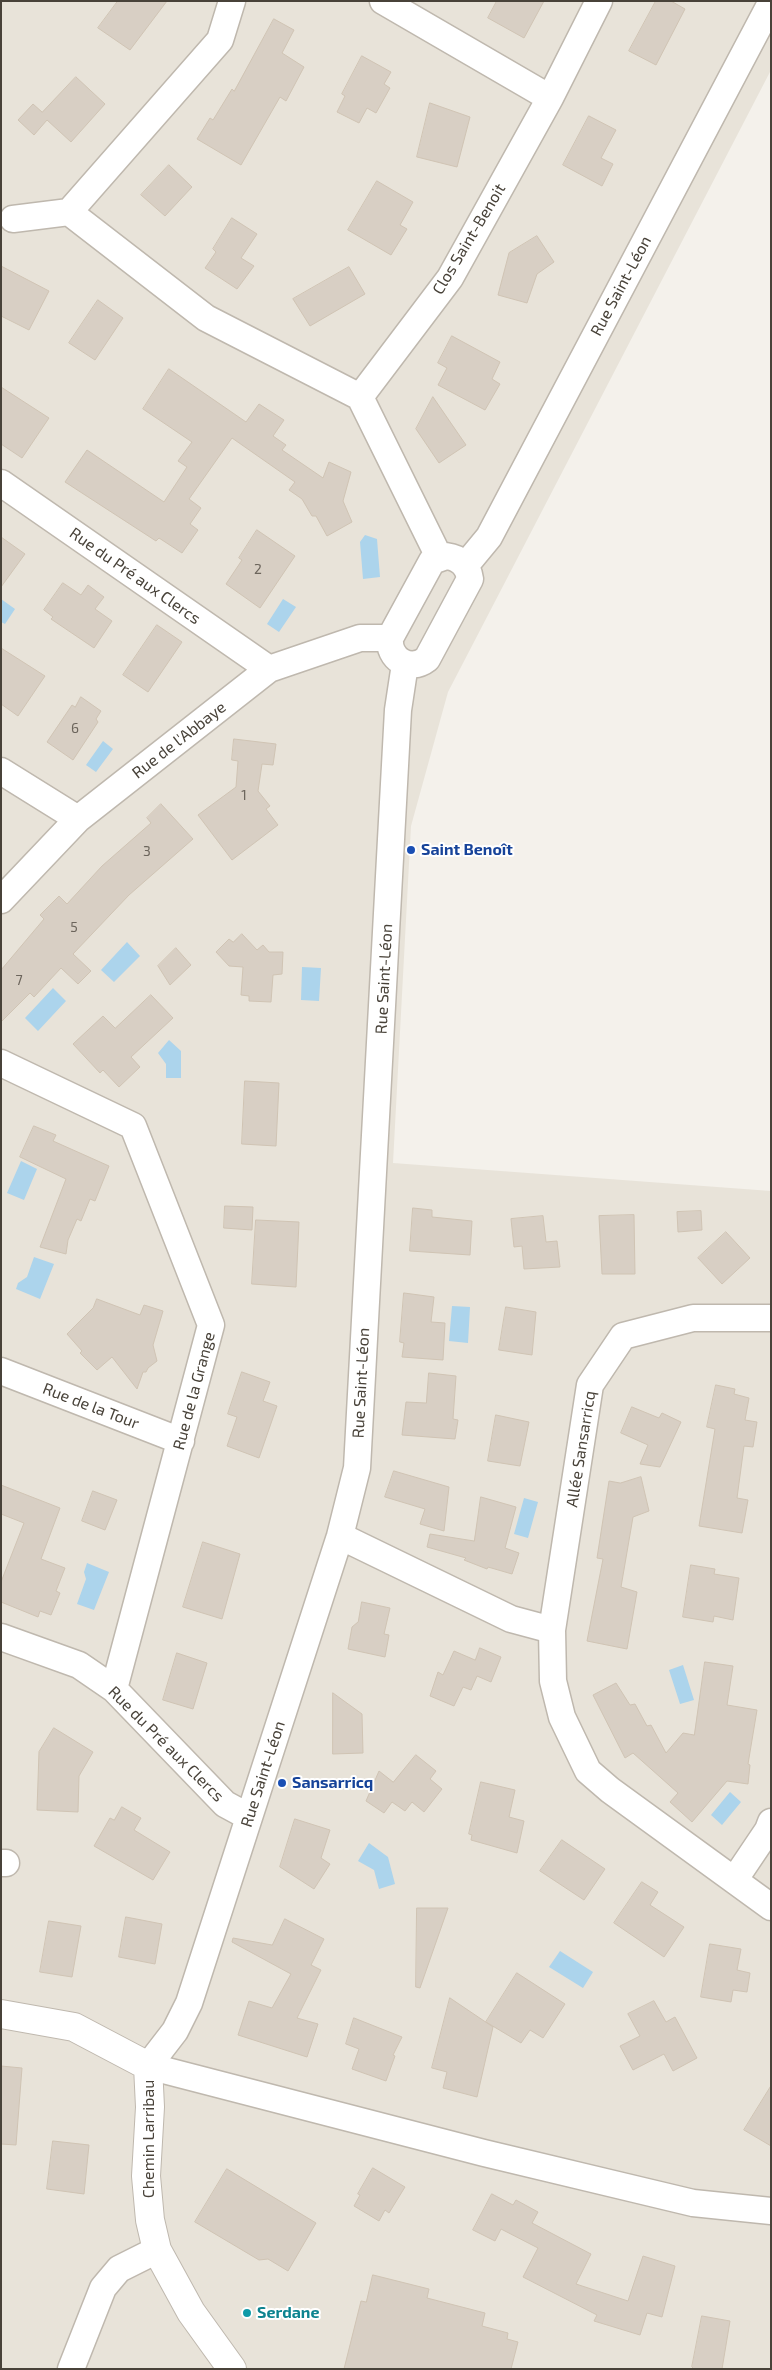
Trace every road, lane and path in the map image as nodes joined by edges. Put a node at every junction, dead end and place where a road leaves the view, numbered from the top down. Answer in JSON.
{"nodes":[{"id":1,"x":232,"y":1,"type":"edge"},
{"id":2,"x":383,"y":1,"type":"edge"},
{"id":3,"x":599,"y":1,"type":"edge"},
{"id":4,"x":771,"y":3,"type":"edge"},
{"id":5,"x":550,"y":98,"type":"junction"},
{"id":6,"x":69,"y":212,"type":"junction"},
{"id":7,"x":13,"y":219,"type":"dead end"},
{"id":8,"x":360,"y":397,"type":"junction"},
{"id":9,"x":1,"y":483,"type":"edge"},
{"id":10,"x":438,"y":558,"type":"junction"},
{"id":11,"x":465,"y":566,"type":"junction"},
{"id":12,"x":390,"y":638,"type":"junction"},
{"id":13,"x":406,"y":664,"type":"junction"},
{"id":14,"x":269,"y":669,"type":"junction"},
{"id":15,"x":1,"y":771,"type":"edge"},
{"id":16,"x":78,"y":819,"type":"junction"},
{"id":17,"x":1,"y":900,"type":"edge"},
{"id":18,"x":1,"y":1063,"type":"edge"},
{"id":19,"x":771,"y":1318,"type":"edge"},
{"id":20,"x":1,"y":1371,"type":"edge"},
{"id":21,"x":181,"y":1441,"type":"junction"},
{"id":22,"x":340,"y":1536,"type":"junction"},
{"id":23,"x":552,"y":1630,"type":"junction"},
{"id":24,"x":1,"y":1637,"type":"edge"},
{"id":25,"x":114,"y":1689,"type":"junction"},
{"id":26,"x":249,"y":1817,"type":"junction"},
{"id":27,"x":771,"y":1822,"type":"edge"},
{"id":28,"x":735,"y":1879,"type":"junction"},
{"id":29,"x":771,"y":1907,"type":"edge"},
{"id":30,"x":1,"y":2014,"type":"edge"},
{"id":31,"x":148,"y":2066,"type":"junction"},
{"id":32,"x":771,"y":2211,"type":"edge"},
{"id":33,"x":156,"y":2250,"type":"junction"},
{"id":34,"x":71,"y":2369,"type":"edge"},
{"id":35,"x":232,"y":2369,"type":"edge"}],
"edges":[{"from":1,"to":6,"type":"street"},
{"from":2,"to":5,"type":"street"},
{"from":3,"to":5,"type":"street","name":"Clos Saint-Benoit"},
{"from":4,"to":11,"type":"street","name":"Rue Saint-Léon"},
{"from":5,"to":8,"type":"street","name":"Clos Saint-Benoit"},
{"from":6,"to":7,"type":"street"},
{"from":6,"to":8,"type":"street"},
{"from":8,"to":10,"type":"street"},
{"from":9,"to":14,"type":"street","name":"Rue du Pré aux Clercs"},
{"from":10,"to":11,"type":"street"},
{"from":10,"to":12,"type":"street"},
{"from":11,"to":13,"type":"street"},
{"from":12,"to":13,"type":"street"},
{"from":12,"to":14,"type":"street","name":"Rue de l'Abbaye"},
{"from":13,"to":22,"type":"street","name":"Rue Saint-Léon"},
{"from":14,"to":16,"type":"street","name":"Rue de l'Abbaye"},
{"from":15,"to":16,"type":"street"},
{"from":16,"to":17,"type":"street","name":"Rue de l'Abbaye"},
{"from":18,"to":21,"type":"street","name":"Rue de la Grange"},
{"from":19,"to":23,"type":"street","name":"Allée Sansarricq"},
{"from":20,"to":21,"type":"street","name":"Rue de la Tour"},
{"from":21,"to":25,"type":"street","name":"Rue de la Grange"},
{"from":22,"to":23,"type":"street"},
{"from":22,"to":26,"type":"street","name":"Rue Saint-Léon"},
{"from":23,"to":28,"type":"street","name":"Allée Sansarricq"},
{"from":24,"to":25,"type":"street","name":"Rue du Pré aux Clercs"},
{"from":25,"to":26,"type":"street","name":"Rue du Pré aux Clercs"},
{"from":26,"to":31,"type":"street","name":"Rue Saint-Léon"},
{"from":27,"to":28,"type":"street"},
{"from":28,"to":29,"type":"street","name":"Allée Sansarricq"},
{"from":30,"to":31,"type":"street"},
{"from":31,"to":32,"type":"street"},
{"from":31,"to":33,"type":"street","name":"Chemin Larribau"},
{"from":33,"to":34,"type":"street"},
{"from":33,"to":35,"type":"street","name":"Chemin Larribau"}]}
